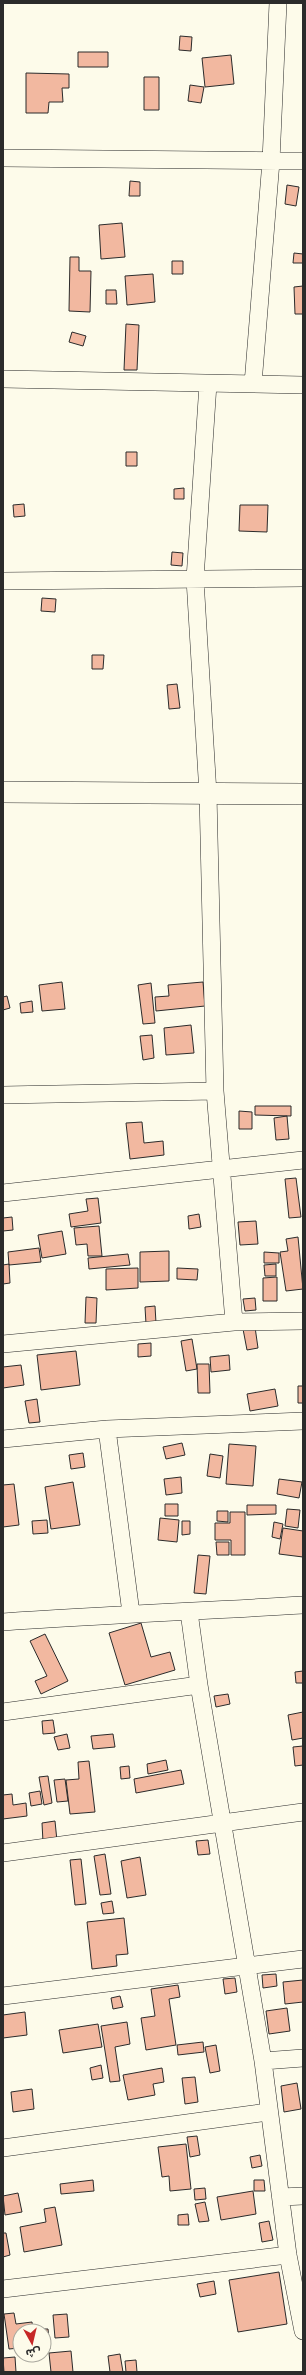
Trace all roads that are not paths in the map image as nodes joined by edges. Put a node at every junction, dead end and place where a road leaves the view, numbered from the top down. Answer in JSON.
{"nodes":[{"id":1,"x":278,"y":3,"type":"edge"},
{"id":2,"x":3,"y":158,"type":"edge"},
{"id":3,"x":271,"y":161,"type":"junction"},
{"id":4,"x":303,"y":161,"type":"edge"},
{"id":5,"x":3,"y":379,"type":"edge"},
{"id":6,"x":208,"y":384,"type":"junction"},
{"id":7,"x":253,"y":384,"type":"junction"},
{"id":8,"x":303,"y":385,"type":"edge"},
{"id":9,"x":303,"y":578,"type":"edge"},
{"id":10,"x":195,"y":579,"type":"junction"},
{"id":11,"x":3,"y":581,"type":"edge"},
{"id":12,"x":3,"y":792,"type":"edge"},
{"id":13,"x":208,"y":794,"type":"junction"},
{"id":14,"x":303,"y":794,"type":"edge"},
{"id":15,"x":215,"y":1091,"type":"junction"},
{"id":16,"x":3,"y":1095,"type":"edge"},
{"id":17,"x":303,"y":1160,"type":"edge"},
{"id":18,"x":221,"y":1168,"type":"junction"},
{"id":19,"x":3,"y":1193,"type":"edge"},
{"id":20,"x":303,"y":1321,"type":"edge"},
{"id":21,"x":234,"y":1322,"type":"junction"},
{"id":22,"x":3,"y":1344,"type":"edge"},
{"id":23,"x":303,"y":1421,"type":"edge"},
{"id":24,"x":107,"y":1429,"type":"junction"},
{"id":25,"x":3,"y":1439,"type":"edge"},
{"id":26,"x":303,"y":1605,"type":"edge"},
{"id":27,"x":189,"y":1612,"type":"junction"},
{"id":28,"x":131,"y":1613,"type":"junction"},
{"id":29,"x":3,"y":1622,"type":"edge"},
{"id":30,"x":199,"y":1685,"type":"junction"},
{"id":31,"x":3,"y":1712,"type":"edge"},
{"id":32,"x":303,"y":1812,"type":"edge"},
{"id":33,"x":223,"y":1822,"type":"junction"},
{"id":34,"x":3,"y":1853,"type":"edge"},
{"id":35,"x":303,"y":1958,"type":"edge"},
{"id":36,"x":248,"y":1966,"type":"junction"},
{"id":37,"x":3,"y":1996,"type":"edge"},
{"id":38,"x":303,"y":2058,"type":"edge"},
{"id":39,"x":263,"y":2061,"type":"junction"},
{"id":40,"x":268,"y":2112,"type":"junction"},
{"id":41,"x":3,"y":2148,"type":"edge"},
{"id":42,"x":303,"y":2196,"type":"edge"},
{"id":43,"x":281,"y":2197,"type":"junction"},
{"id":44,"x":288,"y":2255,"type":"junction"},
{"id":45,"x":3,"y":2289,"type":"edge"},
{"id":46,"x":303,"y":2331,"type":"edge"}],
"edges":[{"from":1,"to":3,"type":"street"},
{"from":2,"to":3,"type":"street"},
{"from":3,"to":4,"type":"street"},
{"from":3,"to":7,"type":"street"},
{"from":5,"to":6,"type":"street"},
{"from":6,"to":7,"type":"street"},
{"from":6,"to":10,"type":"street"},
{"from":7,"to":8,"type":"street"},
{"from":9,"to":10,"type":"street"},
{"from":10,"to":11,"type":"street"},
{"from":10,"to":13,"type":"street"},
{"from":12,"to":13,"type":"street"},
{"from":13,"to":14,"type":"street"},
{"from":13,"to":15,"type":"street"},
{"from":15,"to":16,"type":"street"},
{"from":15,"to":18,"type":"street"},
{"from":17,"to":18,"type":"street"},
{"from":18,"to":19,"type":"street"},
{"from":18,"to":21,"type":"street"},
{"from":20,"to":21,"type":"street"},
{"from":21,"to":22,"type":"street"},
{"from":23,"to":24,"type":"street"},
{"from":24,"to":25,"type":"street"},
{"from":24,"to":28,"type":"street"},
{"from":26,"to":27,"type":"street"},
{"from":27,"to":28,"type":"street"},
{"from":27,"to":30,"type":"street"},
{"from":28,"to":29,"type":"street"},
{"from":30,"to":31,"type":"street"},
{"from":30,"to":33,"type":"street"},
{"from":32,"to":33,"type":"street"},
{"from":33,"to":34,"type":"street"},
{"from":33,"to":36,"type":"street"},
{"from":35,"to":36,"type":"street"},
{"from":36,"to":37,"type":"street"},
{"from":36,"to":39,"type":"street"},
{"from":38,"to":39,"type":"street"},
{"from":39,"to":40,"type":"street"},
{"from":40,"to":41,"type":"street"},
{"from":40,"to":43,"type":"street"},
{"from":42,"to":43,"type":"street"},
{"from":43,"to":44,"type":"street"},
{"from":44,"to":45,"type":"street"},
{"from":44,"to":46,"type":"street"}]}
